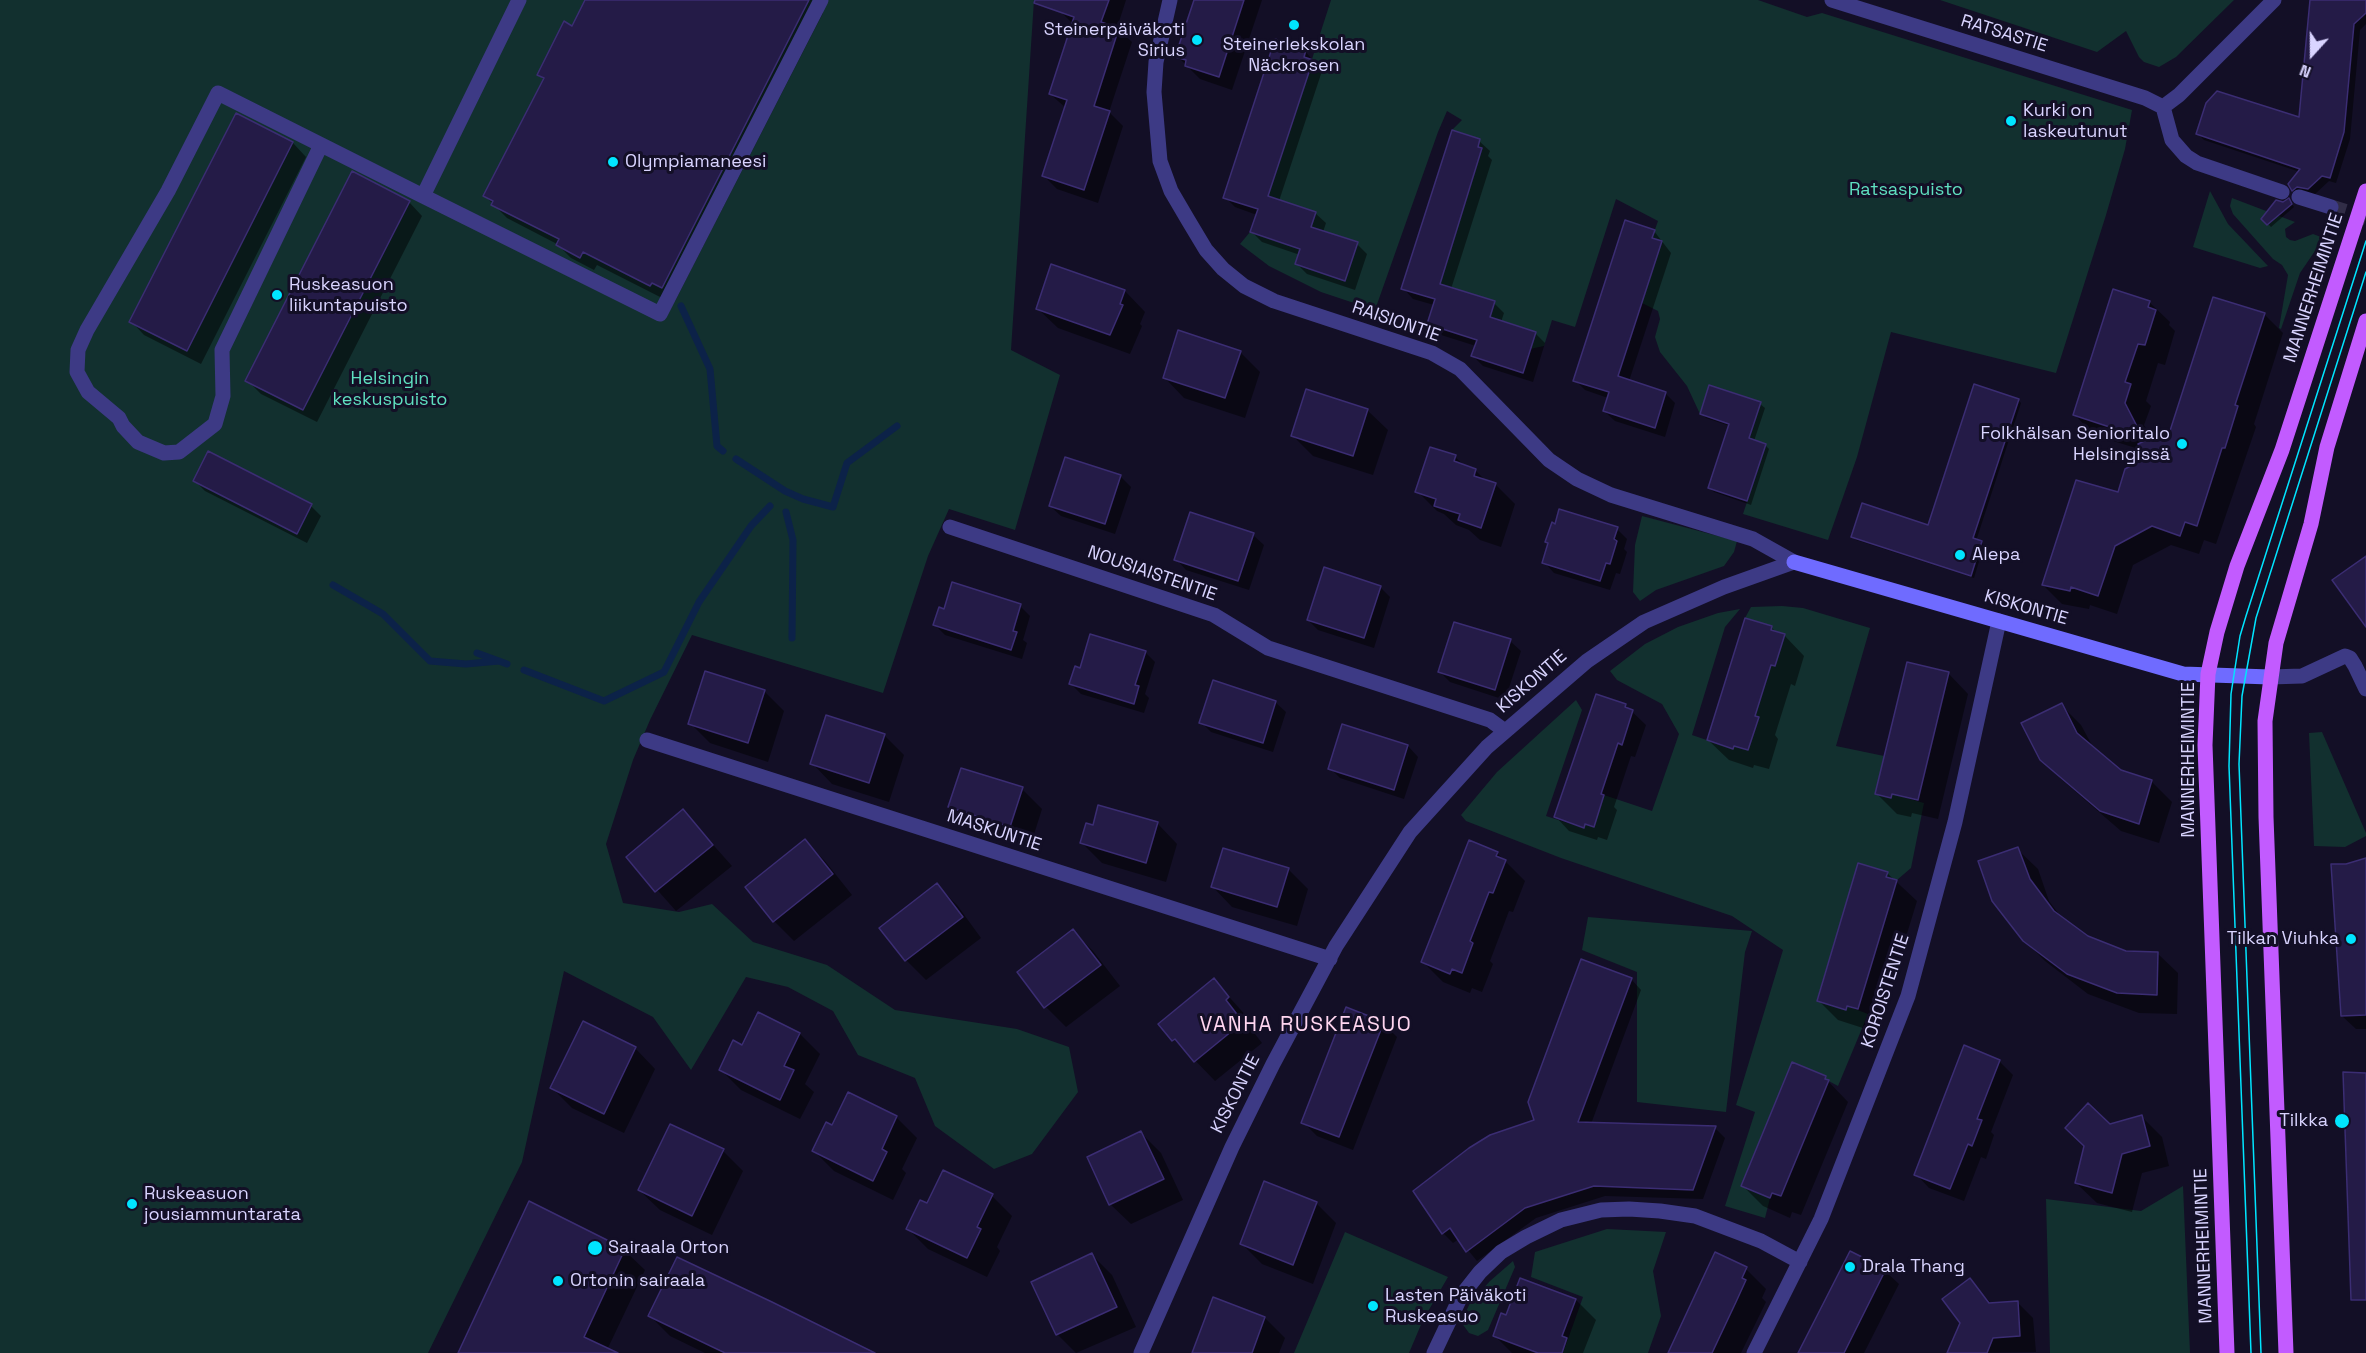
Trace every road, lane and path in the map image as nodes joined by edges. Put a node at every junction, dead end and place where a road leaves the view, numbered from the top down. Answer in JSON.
{"nodes":[{"id":1,"x":519,"y":0,"type":"edge"},
{"id":2,"x":821,"y":0,"type":"edge"},
{"id":3,"x":1170,"y":0,"type":"edge"},
{"id":4,"x":1832,"y":0,"type":"edge"},
{"id":5,"x":2274,"y":0,"type":"edge"},
{"id":6,"x":2163,"y":107,"type":"junction"},
{"id":7,"x":321,"y":145,"type":"junction"},
{"id":8,"x":2366,"y":191,"type":"edge"},
{"id":9,"x":2282,"y":192,"type":"dead end"},
{"id":10,"x":423,"y":196,"type":"junction"},
{"id":11,"x":2299,"y":197,"type":"dead end"},
{"id":12,"x":2331,"y":207,"type":"tunnel mouth"},
{"id":13,"x":2366,"y":321,"type":"edge"},
{"id":14,"x":950,"y":527,"type":"dead end"},
{"id":15,"x":1794,"y":562,"type":"junction"},
{"id":16,"x":1999,"y":621,"type":"junction"},
{"id":17,"x":2208,"y":675,"type":"junction"},
{"id":18,"x":2270,"y":677,"type":"junction"},
{"id":19,"x":2366,"y":689,"type":"edge"},
{"id":20,"x":1505,"y":730,"type":"junction"},
{"id":21,"x":647,"y":740,"type":"dead end"},
{"id":22,"x":1330,"y":959,"type":"junction"},
{"id":23,"x":1800,"y":1262,"type":"junction"},
{"id":24,"x":1141,"y":1353,"type":"edge"},
{"id":25,"x":1434,"y":1353,"type":"edge"},
{"id":26,"x":1754,"y":1353,"type":"edge"},
{"id":27,"x":2227,"y":1353,"type":"edge"},
{"id":28,"x":2286,"y":1353,"type":"edge"}],
"edges":[{"from":1,"to":10,"type":"street"},
{"from":2,"to":10,"type":"street"},
{"from":3,"to":15,"type":"street","name":"RAISIONTIE"},
{"from":4,"to":6,"type":"street","name":"RATSASTIE"},
{"from":5,"to":6,"type":"street"},
{"from":6,"to":9,"type":"street"},
{"from":7,"to":7,"type":"street"},
{"from":7,"to":10,"type":"street"},
{"from":8,"to":17,"type":"main road","name":"MANNERHEIMINTIE"},
{"from":11,"to":12,"type":"street"},
{"from":13,"to":18,"type":"main road"},
{"from":14,"to":20,"type":"street","name":"NOUSIAISTENTIE"},
{"from":15,"to":16,"type":"street","name":"KISKONTIE"},
{"from":15,"to":20,"type":"street","name":"KISKONTIE"},
{"from":16,"to":17,"type":"street","name":"KISKONTIE"},
{"from":16,"to":23,"type":"street","name":"KOROISTENTIE"},
{"from":17,"to":18,"type":"street","name":"KISKONTIE"},
{"from":17,"to":27,"type":"main road","name":"MANNERHEIMINTIE"},
{"from":18,"to":19,"type":"street"},
{"from":18,"to":28,"type":"main road"},
{"from":20,"to":22,"type":"street","name":"KISKONTIE"},
{"from":21,"to":22,"type":"street","name":"MASKUNTIE"},
{"from":22,"to":24,"type":"street","name":"KISKONTIE"},
{"from":23,"to":25,"type":"street"},
{"from":23,"to":26,"type":"street","name":"KOROISTENTIE"}]}
